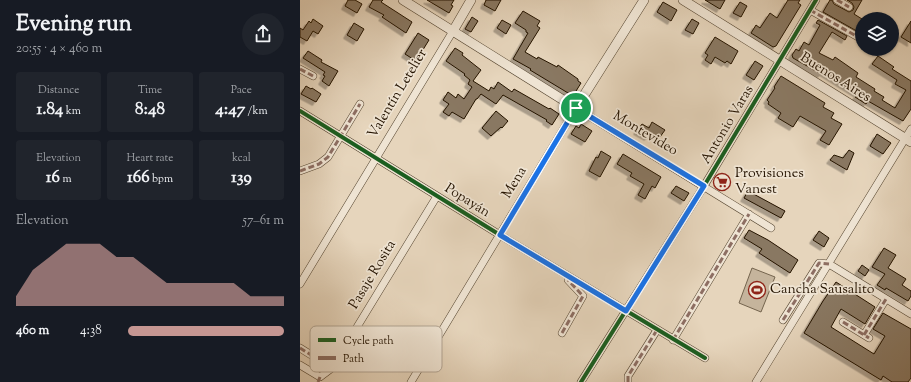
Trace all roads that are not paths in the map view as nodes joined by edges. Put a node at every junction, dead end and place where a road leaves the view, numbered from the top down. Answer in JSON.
{"nodes":[{"id":1,"x":403,"y":0,"type":"edge"},
{"id":2,"x":471,"y":0,"type":"edge"},
{"id":3,"x":644,"y":0,"type":"edge"},
{"id":4,"x":683,"y":0,"type":"edge"},
{"id":5,"x":816,"y":0,"type":"edge"},
{"id":6,"x":837,"y":0,"type":"edge"},
{"id":7,"x":848,"y":7,"type":"dead end"},
{"id":8,"x":810,"y":10,"type":"junction"},
{"id":9,"x":453,"y":31,"type":"junction"},
{"id":10,"x":855,"y":35,"type":"edge"},
{"id":11,"x":780,"y":60,"type":"junction"},
{"id":12,"x":302,"y":70,"type":"edge"},
{"id":13,"x":312,"y":76,"type":"dead end"},
{"id":14,"x":300,"y":78,"type":"edge"},
{"id":15,"x":360,"y":104,"type":"dead end"},
{"id":16,"x":576,"y":108,"type":"junction"},
{"id":17,"x":300,"y":111,"type":"edge"},
{"id":18,"x":911,"y":129,"type":"edge"},
{"id":19,"x":340,"y":136,"type":"junction"},
{"id":20,"x":908,"y":140,"type":"edge"},
{"id":21,"x":376,"y":158,"type":"junction"},
{"id":22,"x":300,"y":172,"type":"edge"},
{"id":23,"x":704,"y":186,"type":"junction"},
{"id":24,"x":437,"y":196,"type":"junction"},
{"id":25,"x":749,"y":214,"type":"junction"},
{"id":26,"x":771,"y":228,"type":"dead end"},
{"id":27,"x":500,"y":235,"type":"junction"},
{"id":28,"x":829,"y":264,"type":"junction"},
{"id":29,"x":568,"y":276,"type":"junction"},
{"id":30,"x":300,"y":284,"type":"edge"},
{"id":31,"x":886,"y":299,"type":"junction"},
{"id":32,"x":626,"y":311,"type":"junction"},
{"id":33,"x":911,"y":314,"type":"edge"},
{"id":34,"x":783,"y":320,"type":"dead end"},
{"id":35,"x":843,"y":322,"type":"dead end"},
{"id":36,"x":358,"y":326,"type":"edge"},
{"id":37,"x":657,"y":330,"type":"junction"},
{"id":38,"x":442,"y":331,"type":"edge"},
{"id":39,"x":562,"y":333,"type":"dead end"},
{"id":40,"x":673,"y":340,"type":"junction"},
{"id":41,"x":300,"y":348,"type":"edge"},
{"id":42,"x":310,"y":354,"type":"edge"},
{"id":43,"x":705,"y":358,"type":"dead end"},
{"id":44,"x":300,"y":365,"type":"edge"},
{"id":45,"x":328,"y":372,"type":"edge"},
{"id":46,"x":417,"y":372,"type":"edge"},
{"id":47,"x":319,"y":380,"type":"edge"},
{"id":48,"x":411,"y":382,"type":"edge"},
{"id":49,"x":581,"y":382,"type":"edge"},
{"id":50,"x":628,"y":382,"type":"edge"},
{"id":51,"x":756,"y":382,"type":"edge"}],
"edges":[{"from":1,"to":9,"type":"street","name":"Montevideo"},
{"from":2,"to":9,"type":"street","name":"Valentín Letelier"},
{"from":3,"to":16,"type":"street","name":"Mena"},
{"from":4,"to":11,"type":"street","name":"Buenos Aires"},
{"from":5,"to":8,"type":"street","name":"Antonio Varas"},
{"from":6,"to":7,"type":"street"},
{"from":8,"to":10,"type":"street"},
{"from":8,"to":11,"type":"street","name":"Antonio Varas"},
{"from":9,"to":16,"type":"street","name":"Montevideo"},
{"from":9,"to":21,"type":"street","name":"Valentín Letelier"},
{"from":11,"to":20,"type":"street","name":"Buenos Aires"},
{"from":11,"to":23,"type":"street","name":"Antonio Varas"},
{"from":12,"to":13,"type":"street"},
{"from":12,"to":14,"type":"street"},
{"from":15,"to":19,"type":"street"},
{"from":16,"to":23,"type":"street","name":"Montevideo"},
{"from":16,"to":27,"type":"street","name":"Mena"},
{"from":17,"to":19,"type":"street","name":"Popayán"},
{"from":18,"to":20,"type":"street"},
{"from":19,"to":21,"type":"street","name":"Popayán"},
{"from":19,"to":22,"type":"street"},
{"from":20,"to":28,"type":"street"},
{"from":21,"to":24,"type":"street","name":"Popayán"},
{"from":21,"to":30,"type":"street","name":"Valentín Letelier"},
{"from":23,"to":25,"type":"street","name":"Montevideo"},
{"from":23,"to":32,"type":"street","name":"Antonio Varas"},
{"from":24,"to":27,"type":"street","name":"Popayán"},
{"from":24,"to":36,"type":"street","name":"Pasaje Rosita"},
{"from":25,"to":26,"type":"street","name":"Montevideo"},
{"from":25,"to":40,"type":"street"},
{"from":27,"to":29,"type":"street","name":"Popayán"},
{"from":27,"to":38,"type":"street","name":"Mena"},
{"from":28,"to":31,"type":"street"},
{"from":28,"to":34,"type":"street"},
{"from":28,"to":51,"type":"street"},
{"from":29,"to":32,"type":"street","name":"Popayán"},
{"from":29,"to":39,"type":"street"},
{"from":31,"to":33,"type":"street"},
{"from":31,"to":35,"type":"street"},
{"from":32,"to":37,"type":"street","name":"Popayán"},
{"from":32,"to":49,"type":"street","name":"Antonio Varas"},
{"from":37,"to":40,"type":"street","name":"Popayán"},
{"from":37,"to":50,"type":"street"},
{"from":40,"to":43,"type":"street","name":"Popayán"},
{"from":41,"to":42,"type":"street"},
{"from":44,"to":47,"type":"street"},
{"from":45,"to":47,"type":"street"},
{"from":46,"to":48,"type":"street","name":"Mena"}]}
